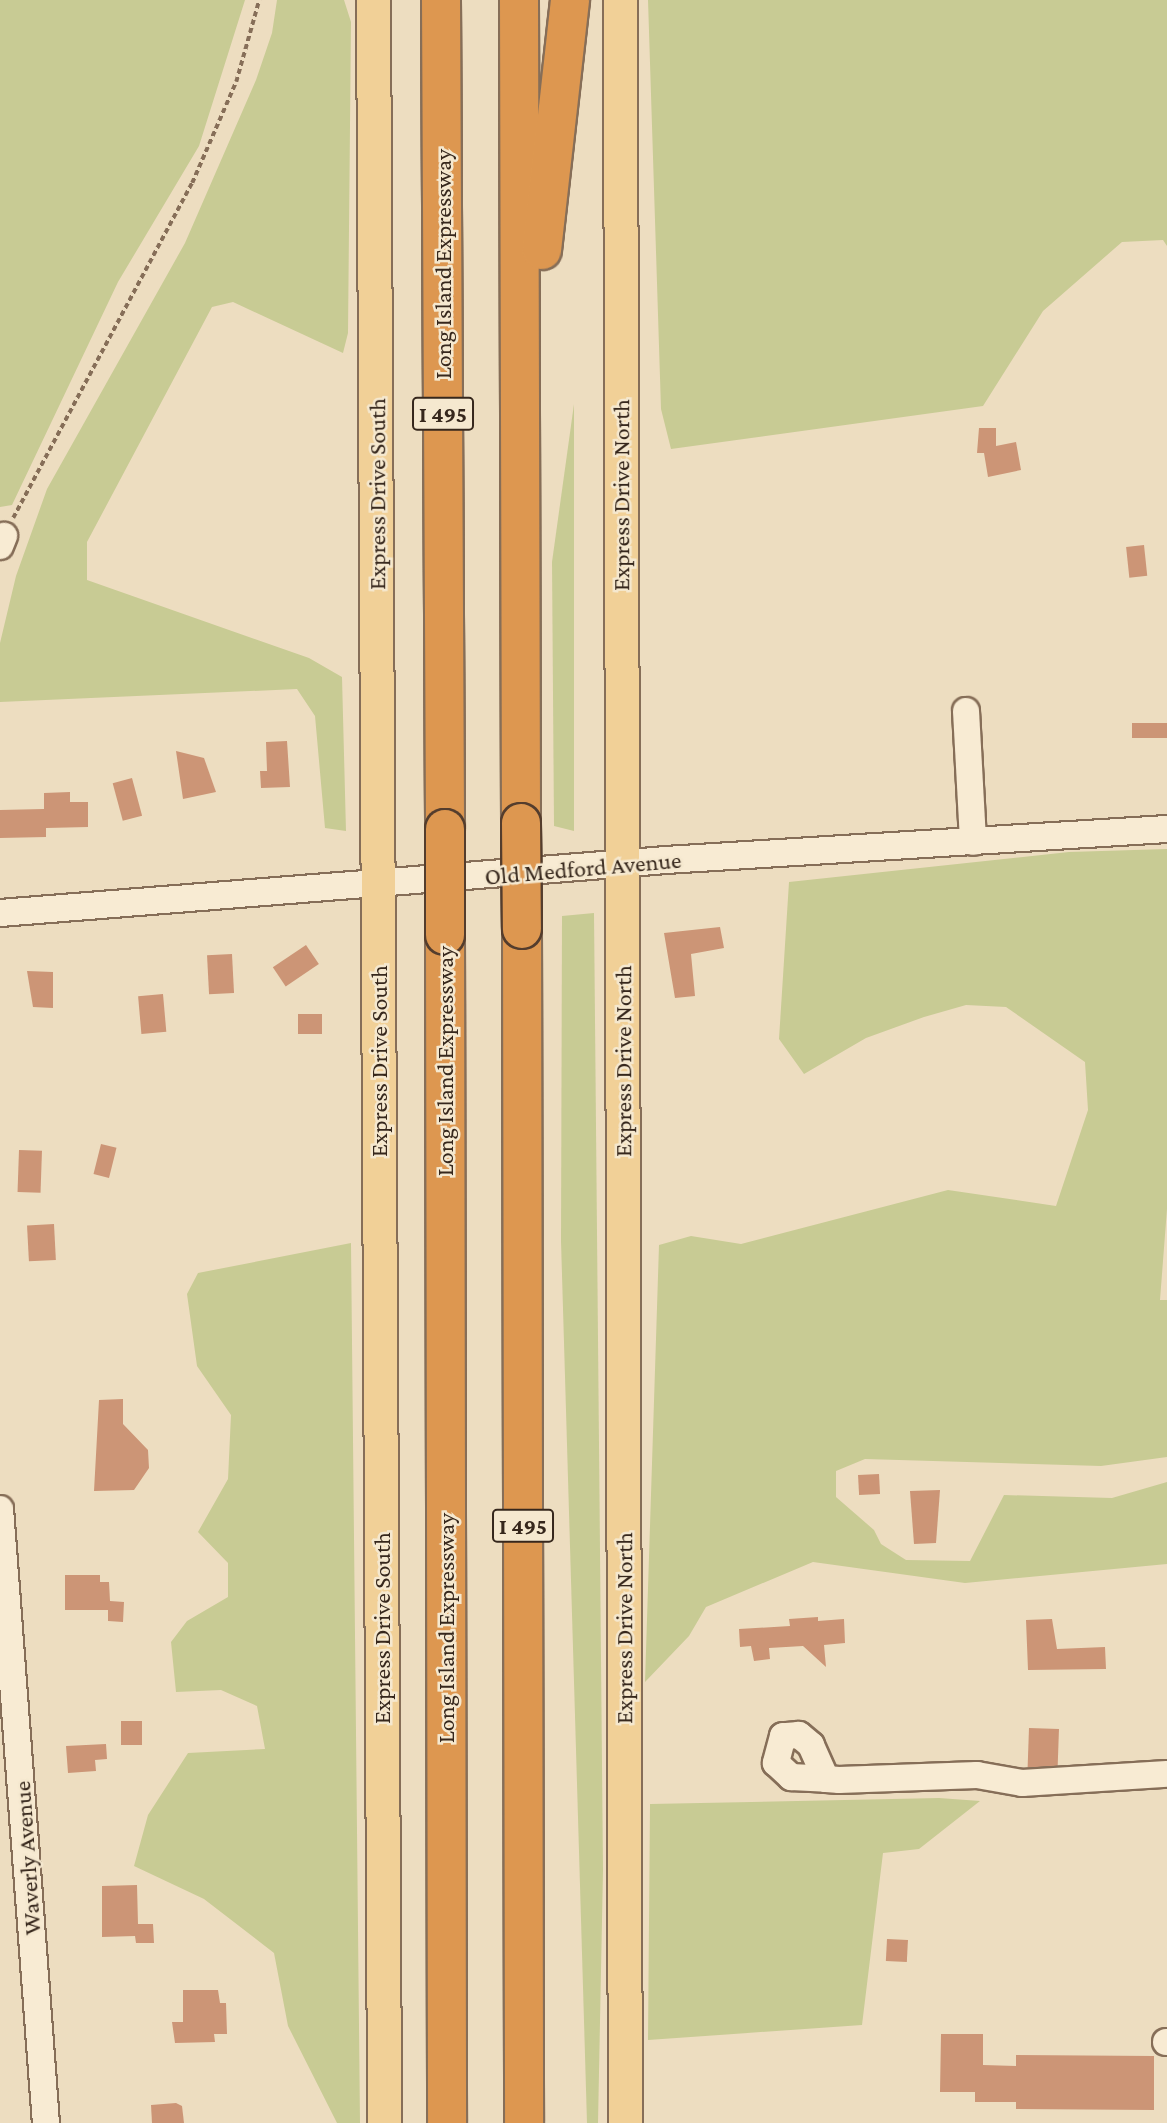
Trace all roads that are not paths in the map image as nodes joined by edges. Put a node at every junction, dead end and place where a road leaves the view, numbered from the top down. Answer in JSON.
{"nodes":[{"id":1,"x":373,"y":0,"type":"edge"},
{"id":2,"x":416,"y":0,"type":"edge"},
{"id":3,"x":441,"y":0,"type":"edge"},
{"id":4,"x":519,"y":0,"type":"edge"},
{"id":5,"x":570,"y":0,"type":"edge"},
{"id":6,"x":620,"y":0,"type":"edge"},
{"id":7,"x":443,"y":221,"type":"junction"},
{"id":8,"x":521,"y":472,"type":"junction"},
{"id":9,"x":965,"y":711,"type":"dead end"},
{"id":10,"x":1167,"y":829,"type":"edge"},
{"id":11,"x":973,"y":842,"type":"junction"},
{"id":12,"x":622,"y":866,"type":"junction"},
{"id":13,"x":378,"y":884,"type":"junction"},
{"id":14,"x":0,"y":913,"type":"edge"},
{"id":15,"x":0,"y":1508,"type":"edge"},
{"id":16,"x":9,"y":1750,"type":"edge"},
{"id":17,"x":1167,"y":1774,"type":"edge"},
{"id":18,"x":825,"y":1779,"type":"dead end"},
{"id":19,"x":46,"y":2123,"type":"edge"},
{"id":20,"x":384,"y":2123,"type":"edge"},
{"id":21,"x":447,"y":2123,"type":"edge"},
{"id":22,"x":524,"y":2123,"type":"edge"},
{"id":23,"x":625,"y":2123,"type":"edge"}],
"edges":[{"from":1,"to":13,"type":"main road","name":"Express Drive South"},
{"from":2,"to":7,"type":"highway"},
{"from":3,"to":7,"type":"highway","name":"Long Island Expressway","number":"I 495"},
{"from":4,"to":8,"type":"highway","number":"I 495"},
{"from":5,"to":8,"type":"highway"},
{"from":6,"to":12,"type":"main road","name":"Express Drive North"},
{"from":7,"to":21,"type":"highway","name":"Long Island Expressway","number":"I 495","bridge":true},
{"from":8,"to":22,"type":"highway","number":"I 495","bridge":true},
{"from":9,"to":11,"type":"street"},
{"from":10,"to":11,"type":"street","name":"Old Medford Avenue"},
{"from":11,"to":12,"type":"street","name":"Old Medford Avenue"},
{"from":12,"to":13,"type":"street","name":"Old Medford Avenue"},
{"from":12,"to":23,"type":"main road","name":"Express Drive North"},
{"from":13,"to":14,"type":"street","name":"Old Medford Avenue"},
{"from":13,"to":20,"type":"main road","name":"Express Drive South"},
{"from":15,"to":16,"type":"street","name":"Waverly Avenue"},
{"from":16,"to":19,"type":"street","name":"Waverly Avenue"},
{"from":17,"to":18,"type":"street"}]}
